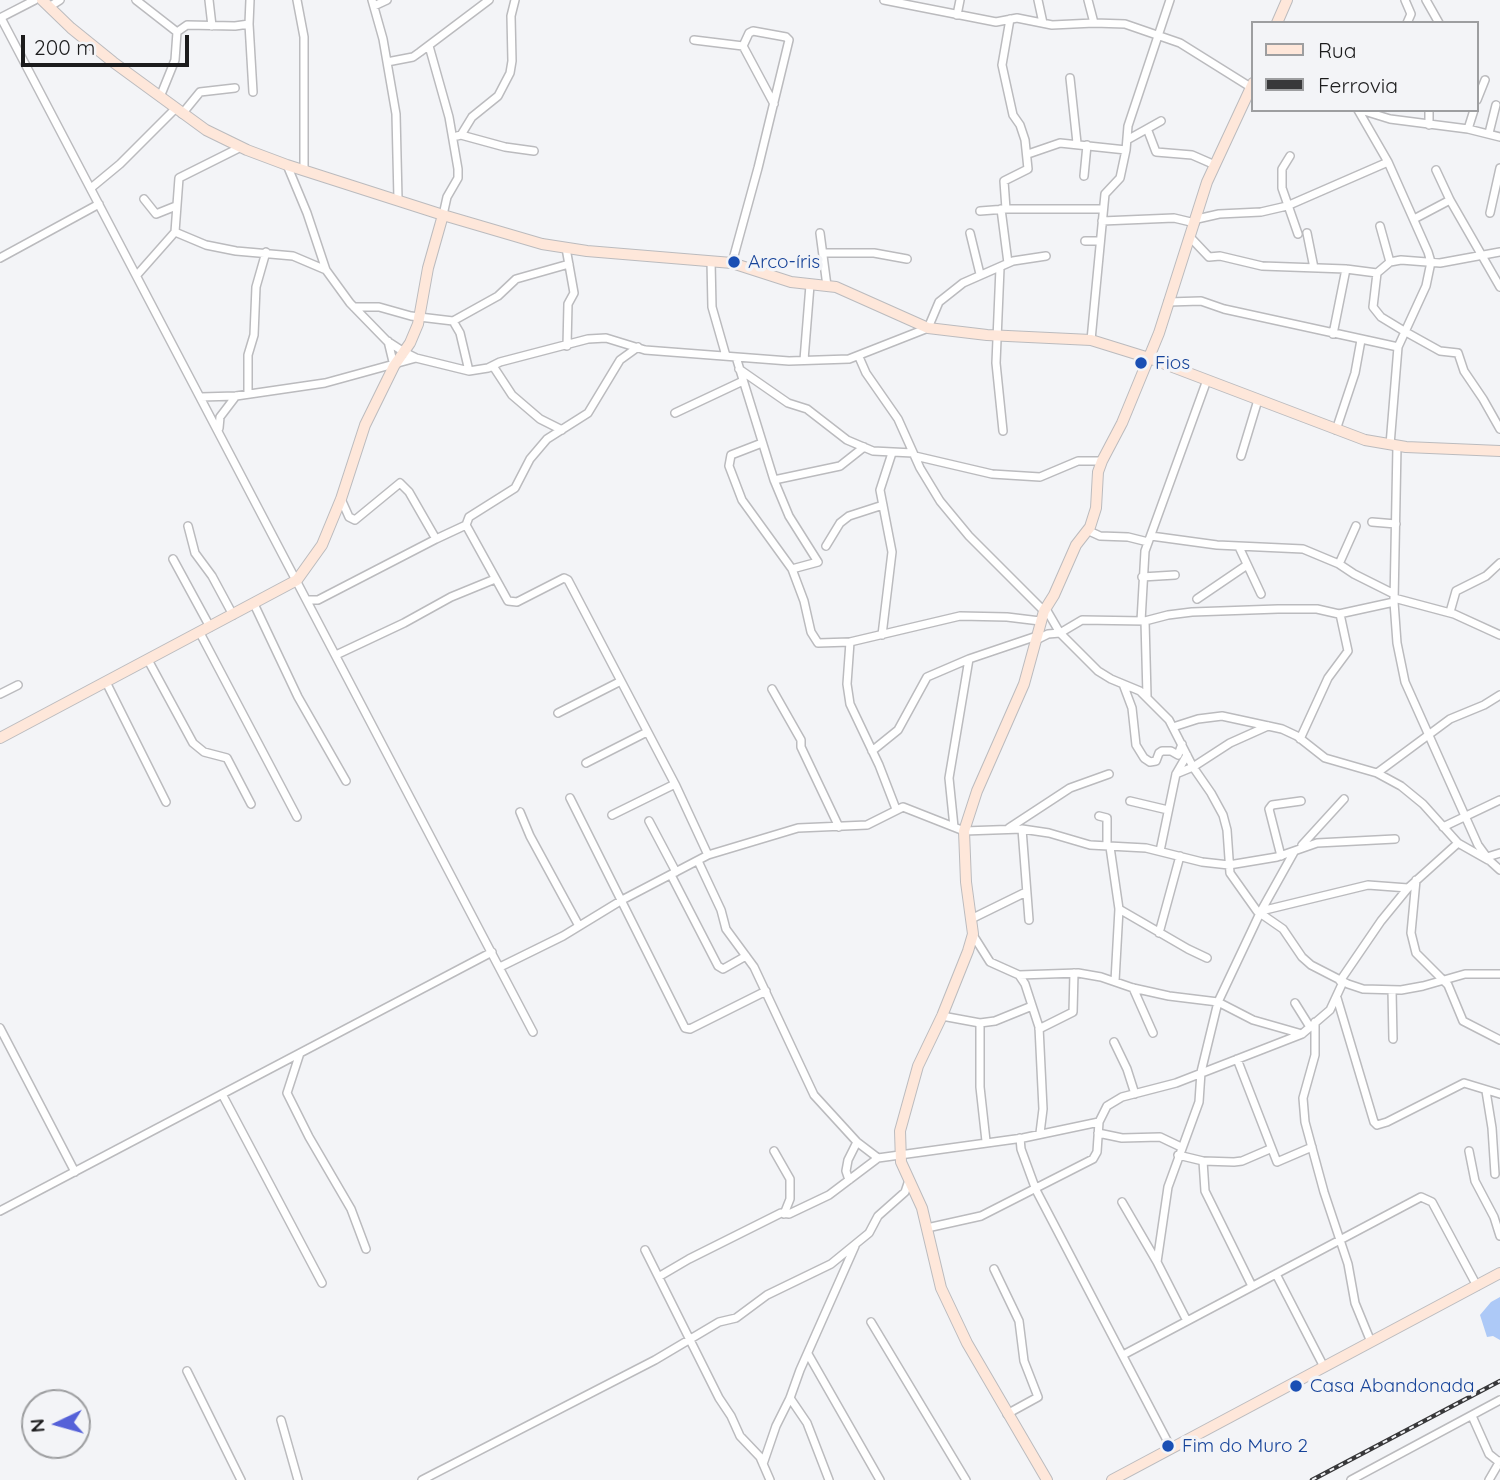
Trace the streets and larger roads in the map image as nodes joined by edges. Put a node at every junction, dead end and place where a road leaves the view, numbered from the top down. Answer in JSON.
{"nodes":[{"id":1,"x":35,"y":0,"type":"edge"},
{"id":2,"x":60,"y":0,"type":"edge"},
{"id":3,"x":136,"y":0,"type":"edge"},
{"id":4,"x":209,"y":0,"type":"edge"},
{"id":5,"x":250,"y":0,"type":"edge"},
{"id":6,"x":298,"y":0,"type":"edge"},
{"id":7,"x":387,"y":0,"type":"edge"},
{"id":8,"x":489,"y":0,"type":"edge"},
{"id":9,"x":516,"y":0,"type":"edge"},
{"id":10,"x":884,"y":0,"type":"edge"},
{"id":11,"x":960,"y":0,"type":"edge"},
{"id":12,"x":1038,"y":0,"type":"edge"},
{"id":13,"x":1088,"y":0,"type":"edge"},
{"id":14,"x":1170,"y":0,"type":"edge"},
{"id":15,"x":1287,"y":0,"type":"edge"},
{"id":16,"x":1405,"y":0,"type":"edge"},
{"id":17,"x":1426,"y":0,"type":"edge"},
{"id":18,"x":45,"y":3,"type":"edge"},
{"id":19,"x":373,"y":3,"type":"edge"},
{"id":20,"x":957,"y":15,"type":"junction"},
{"id":21,"x":1,"y":18,"type":"edge"},
{"id":22,"x":1010,"y":19,"type":"junction"},
{"id":23,"x":1278,"y":21,"type":"edge"},
{"id":24,"x":1408,"y":21,"type":"edge"},
{"id":25,"x":1438,"y":21,"type":"edge"},
{"id":26,"x":1043,"y":23,"type":"junction"},
{"id":27,"x":1094,"y":23,"type":"junction"},
{"id":28,"x":250,"y":24,"type":"junction"},
{"id":29,"x":212,"y":26,"type":"junction"},
{"id":30,"x":177,"y":32,"type":"junction"},
{"id":31,"x":1157,"y":35,"type":"junction"},
{"id":32,"x":694,"y":40,"type":"dead end"},
{"id":33,"x":429,"y":46,"type":"junction"},
{"id":34,"x":743,"y":47,"type":"junction"},
{"id":35,"x":387,"y":62,"type":"junction"},
{"id":36,"x":1070,"y":78,"type":"dead end"},
{"id":37,"x":1485,"y":80,"type":"dead end"},
{"id":38,"x":1252,"y":85,"type":"edge"},
{"id":39,"x":235,"y":88,"type":"dead end"},
{"id":40,"x":253,"y":92,"type":"dead end"},
{"id":41,"x":1479,"y":95,"type":"edge"},
{"id":42,"x":160,"y":97,"type":"junction"},
{"id":43,"x":774,"y":104,"type":"junction"},
{"id":44,"x":1496,"y":105,"type":"dead end"},
{"id":45,"x":179,"y":111,"type":"junction"},
{"id":46,"x":1361,"y":112,"type":"edge"},
{"id":47,"x":1366,"y":112,"type":"edge"},
{"id":48,"x":1429,"y":112,"type":"edge"},
{"id":49,"x":1473,"y":112,"type":"edge"},
{"id":50,"x":1161,"y":121,"type":"dead end"},
{"id":51,"x":1429,"y":125,"type":"junction"},
{"id":52,"x":1468,"y":129,"type":"junction"},
{"id":53,"x":1148,"y":131,"type":"junction"},
{"id":54,"x":1489,"y":133,"type":"junction"},
{"id":55,"x":457,"y":136,"type":"junction"},
{"id":56,"x":1500,"y":137,"type":"edge"},
{"id":57,"x":1127,"y":140,"type":"junction"},
{"id":58,"x":1077,"y":143,"type":"junction"},
{"id":59,"x":1087,"y":145,"type":"junction"},
{"id":60,"x":241,"y":147,"type":"junction"},
{"id":61,"x":1126,"y":150,"type":"junction"},
{"id":62,"x":534,"y":151,"type":"dead end"},
{"id":63,"x":1028,"y":154,"type":"junction"},
{"id":64,"x":1290,"y":156,"type":"dead end"},
{"id":65,"x":1388,"y":162,"type":"junction"},
{"id":66,"x":287,"y":165,"type":"junction"},
{"id":67,"x":1215,"y":165,"type":"junction"},
{"id":68,"x":1500,"y":168,"type":"edge"},
{"id":69,"x":304,"y":170,"type":"junction"},
{"id":70,"x":1436,"y":170,"type":"dead end"},
{"id":71,"x":1084,"y":176,"type":"dead end"},
{"id":72,"x":91,"y":188,"type":"junction"},
{"id":73,"x":144,"y":199,"type":"dead end"},
{"id":74,"x":398,"y":199,"type":"junction"},
{"id":75,"x":1450,"y":200,"type":"junction"},
{"id":76,"x":99,"y":204,"type":"junction"},
{"id":77,"x":176,"y":206,"type":"junction"},
{"id":78,"x":1287,"y":206,"type":"junction"},
{"id":79,"x":1003,"y":209,"type":"junction"},
{"id":80,"x":1103,"y":209,"type":"junction"},
{"id":81,"x":980,"y":211,"type":"dead end"},
{"id":82,"x":1490,"y":213,"type":"dead end"},
{"id":83,"x":443,"y":215,"type":"junction"},
{"id":84,"x":1414,"y":219,"type":"junction"},
{"id":85,"x":1102,"y":220,"type":"junction"},
{"id":86,"x":1196,"y":221,"type":"junction"},
{"id":87,"x":1380,"y":226,"type":"dead end"},
{"id":88,"x":175,"y":232,"type":"junction"},
{"id":89,"x":820,"y":233,"type":"dead end"},
{"id":90,"x":970,"y":233,"type":"dead end"},
{"id":91,"x":1190,"y":237,"type":"junction"},
{"id":92,"x":1085,"y":241,"type":"dead end"},
{"id":93,"x":1100,"y":241,"type":"junction"},
{"id":94,"x":566,"y":248,"type":"junction"},
{"id":95,"x":1500,"y":252,"type":"edge"},
{"id":96,"x":266,"y":253,"type":"junction"},
{"id":97,"x":824,"y":253,"type":"junction"},
{"id":98,"x":1046,"y":256,"type":"dead end"},
{"id":99,"x":1482,"y":257,"type":"junction"},
{"id":100,"x":0,"y":258,"type":"edge"},
{"id":101,"x":907,"y":260,"type":"dead end"},
{"id":102,"x":711,"y":261,"type":"junction"},
{"id":103,"x":1390,"y":262,"type":"junction"},
{"id":104,"x":1431,"y":262,"type":"junction"},
{"id":105,"x":732,"y":263,"type":"junction"},
{"id":106,"x":1008,"y":263,"type":"junction"},
{"id":107,"x":569,"y":264,"type":"junction"},
{"id":108,"x":1000,"y":268,"type":"junction"},
{"id":109,"x":1314,"y":268,"type":"junction"},
{"id":110,"x":1346,"y":269,"type":"junction"},
{"id":111,"x":326,"y":270,"type":"junction"},
{"id":112,"x":1377,"y":273,"type":"junction"},
{"id":113,"x":980,"y":274,"type":"junction"},
{"id":114,"x":137,"y":275,"type":"junction"},
{"id":115,"x":810,"y":285,"type":"junction"},
{"id":116,"x":827,"y":286,"type":"junction"},
{"id":117,"x":1500,"y":287,"type":"edge"},
{"id":118,"x":1168,"y":302,"type":"junction"},
{"id":119,"x":354,"y":307,"type":"junction"},
{"id":120,"x":420,"y":317,"type":"junction"},
{"id":121,"x":453,"y":321,"type":"junction"},
{"id":122,"x":928,"y":327,"type":"junction"},
{"id":123,"x":1404,"y":331,"type":"junction"},
{"id":124,"x":1333,"y":334,"type":"junction"},
{"id":125,"x":998,"y":336,"type":"junction"},
{"id":126,"x":1091,"y":340,"type":"junction"},
{"id":127,"x":1361,"y":340,"type":"junction"},
{"id":128,"x":387,"y":341,"type":"junction"},
{"id":129,"x":567,"y":346,"type":"junction"},
{"id":130,"x":639,"y":347,"type":"junction"},
{"id":131,"x":1398,"y":347,"type":"junction"},
{"id":132,"x":404,"y":352,"type":"junction"},
{"id":133,"x":726,"y":356,"type":"junction"},
{"id":134,"x":736,"y":357,"type":"junction"},
{"id":135,"x":859,"y":357,"type":"junction"},
{"id":136,"x":416,"y":358,"type":"junction"},
{"id":137,"x":1149,"y":358,"type":"junction"},
{"id":138,"x":804,"y":360,"type":"junction"},
{"id":139,"x":394,"y":366,"type":"junction"},
{"id":140,"x":493,"y":366,"type":"junction"},
{"id":141,"x":739,"y":369,"type":"junction"},
{"id":142,"x":469,"y":371,"type":"junction"},
{"id":143,"x":1207,"y":380,"type":"junction"},
{"id":144,"x":743,"y":381,"type":"junction"},
{"id":145,"x":248,"y":393,"type":"junction"},
{"id":146,"x":236,"y":396,"type":"junction"},
{"id":147,"x":201,"y":397,"type":"junction"},
{"id":148,"x":1258,"y":400,"type":"junction"},
{"id":149,"x":676,"y":413,"type":"dead end"},
{"id":150,"x":1500,"y":429,"type":"edge"},
{"id":151,"x":562,"y":430,"type":"junction"},
{"id":152,"x":1336,"y":430,"type":"junction"},
{"id":153,"x":1003,"y":431,"type":"dead end"},
{"id":154,"x":219,"y":432,"type":"junction"},
{"id":155,"x":762,"y":443,"type":"junction"},
{"id":156,"x":1393,"y":445,"type":"junction"},
{"id":157,"x":864,"y":447,"type":"junction"},
{"id":158,"x":1500,"y":451,"type":"edge"},
{"id":159,"x":892,"y":453,"type":"junction"},
{"id":160,"x":914,"y":455,"type":"junction"},
{"id":161,"x":1241,"y":456,"type":"dead end"},
{"id":162,"x":1102,"y":461,"type":"junction"},
{"id":163,"x":774,"y":480,"type":"junction"},
{"id":164,"x":341,"y":499,"type":"junction"},
{"id":165,"x":883,"y":505,"type":"junction"},
{"id":166,"x":1372,"y":522,"type":"dead end"},
{"id":167,"x":1396,"y":524,"type":"junction"},
{"id":168,"x":466,"y":525,"type":"junction"},
{"id":169,"x":188,"y":526,"type":"dead end"},
{"id":170,"x":1356,"y":526,"type":"dead end"},
{"id":171,"x":1089,"y":531,"type":"junction"},
{"id":172,"x":436,"y":539,"type":"junction"},
{"id":173,"x":1150,"y":539,"type":"junction"},
{"id":174,"x":826,"y":546,"type":"dead end"},
{"id":175,"x":1239,"y":547,"type":"junction"},
{"id":176,"x":173,"y":559,"type":"dead end"},
{"id":177,"x":1339,"y":564,"type":"junction"},
{"id":178,"x":1247,"y":565,"type":"junction"},
{"id":179,"x":1499,"y":566,"type":"edge"},
{"id":180,"x":792,"y":569,"type":"junction"},
{"id":181,"x":1175,"y":575,"type":"dead end"},
{"id":182,"x":1142,"y":577,"type":"junction"},
{"id":183,"x":495,"y":579,"type":"junction"},
{"id":184,"x":297,"y":580,"type":"junction"},
{"id":185,"x":1261,"y":594,"type":"dead end"},
{"id":186,"x":1197,"y":598,"type":"dead end"},
{"id":187,"x":1394,"y":598,"type":"junction"},
{"id":188,"x":307,"y":600,"type":"junction"},
{"id":189,"x":254,"y":604,"type":"junction"},
{"id":190,"x":1450,"y":612,"type":"junction"},
{"id":191,"x":1043,"y":613,"type":"junction"},
{"id":192,"x":1340,"y":614,"type":"junction"},
{"id":193,"x":233,"y":615,"type":"junction"},
{"id":194,"x":1143,"y":621,"type":"junction"},
{"id":195,"x":210,"y":627,"type":"junction"},
{"id":196,"x":200,"y":633,"type":"junction"},
{"id":197,"x":1060,"y":633,"type":"junction"},
{"id":198,"x":882,"y":635,"type":"junction"},
{"id":199,"x":1500,"y":635,"type":"edge"},
{"id":200,"x":1036,"y":638,"type":"junction"},
{"id":201,"x":850,"y":642,"type":"junction"},
{"id":202,"x":336,"y":655,"type":"junction"},
{"id":203,"x":969,"y":659,"type":"junction"},
{"id":204,"x":148,"y":660,"type":"junction"},
{"id":205,"x":621,"y":681,"type":"junction"},
{"id":206,"x":106,"y":682,"type":"junction"},
{"id":207,"x":1123,"y":684,"type":"junction"},
{"id":208,"x":18,"y":685,"type":"dead end"},
{"id":209,"x":772,"y":689,"type":"dead end"},
{"id":210,"x":0,"y":694,"type":"edge"},
{"id":211,"x":1500,"y":695,"type":"edge"},
{"id":212,"x":1147,"y":696,"type":"junction"},
{"id":213,"x":558,"y":713,"type":"dead end"},
{"id":214,"x":1268,"y":726,"type":"junction"},
{"id":215,"x":1172,"y":727,"type":"junction"},
{"id":216,"x":648,"y":732,"type":"junction"},
{"id":217,"x":1430,"y":735,"type":"junction"},
{"id":218,"x":0,"y":738,"type":"edge"},
{"id":219,"x":1300,"y":739,"type":"junction"},
{"id":220,"x":1182,"y":743,"type":"junction"},
{"id":221,"x":872,"y":751,"type":"junction"},
{"id":222,"x":1187,"y":755,"type":"junction"},
{"id":223,"x":586,"y":763,"type":"dead end"},
{"id":224,"x":1194,"y":767,"type":"junction"},
{"id":225,"x":1377,"y":773,"type":"junction"},
{"id":226,"x":1109,"y":774,"type":"dead end"},
{"id":227,"x":1176,"y":774,"type":"junction"},
{"id":228,"x":345,"y":782,"type":"dead end"},
{"id":229,"x":674,"y":785,"type":"junction"},
{"id":230,"x":570,"y":798,"type":"dead end"},
{"id":231,"x":1344,"y":799,"type":"dead end"},
{"id":232,"x":1500,"y":800,"type":"edge"},
{"id":233,"x":1130,"y":801,"type":"dead end"},
{"id":234,"x":1301,"y":801,"type":"dead end"},
{"id":235,"x":166,"y":802,"type":"dead end"},
{"id":236,"x":250,"y":804,"type":"dead end"},
{"id":237,"x":896,"y":809,"type":"junction"},
{"id":238,"x":1168,"y":810,"type":"junction"},
{"id":239,"x":520,"y":812,"type":"dead end"},
{"id":240,"x":612,"y":815,"type":"dead end"},
{"id":241,"x":1099,"y":816,"type":"dead end"},
{"id":242,"x":297,"y":817,"type":"dead end"},
{"id":243,"x":1465,"y":817,"type":"junction"},
{"id":244,"x":649,"y":821,"type":"dead end"},
{"id":245,"x":839,"y":827,"type":"junction"},
{"id":246,"x":1443,"y":827,"type":"junction"},
{"id":247,"x":959,"y":829,"type":"junction"},
{"id":248,"x":1008,"y":829,"type":"junction"},
{"id":249,"x":1022,"y":829,"type":"junction"},
{"id":250,"x":1395,"y":839,"type":"dead end"},
{"id":251,"x":1458,"y":843,"type":"junction"},
{"id":252,"x":1109,"y":847,"type":"junction"},
{"id":253,"x":1297,"y":850,"type":"junction"},
{"id":254,"x":1160,"y":851,"type":"junction"},
{"id":255,"x":1500,"y":853,"type":"edge"},
{"id":256,"x":708,"y":855,"type":"junction"},
{"id":257,"x":1180,"y":856,"type":"junction"},
{"id":258,"x":1281,"y":856,"type":"junction"},
{"id":259,"x":1488,"y":858,"type":"junction"},
{"id":260,"x":698,"y":861,"type":"junction"},
{"id":261,"x":1229,"y":865,"type":"junction"},
{"id":262,"x":1500,"y":869,"type":"edge"},
{"id":263,"x":674,"y":873,"type":"junction"},
{"id":264,"x":1416,"y":880,"type":"junction"},
{"id":265,"x":1408,"y":888,"type":"junction"},
{"id":266,"x":1026,"y":892,"type":"junction"},
{"id":267,"x":622,"y":900,"type":"junction"},
{"id":268,"x":1119,"y":909,"type":"junction"},
{"id":269,"x":1261,"y":912,"type":"junction"},
{"id":270,"x":971,"y":919,"type":"junction"},
{"id":271,"x":1029,"y":920,"type":"dead end"},
{"id":272,"x":579,"y":926,"type":"junction"},
{"id":273,"x":1159,"y":933,"type":"junction"},
{"id":274,"x":973,"y":934,"type":"junction"},
{"id":275,"x":492,"y":952,"type":"junction"},
{"id":276,"x":746,"y":956,"type":"junction"},
{"id":277,"x":1207,"y":958,"type":"dead end"},
{"id":278,"x":500,"y":967,"type":"junction"},
{"id":279,"x":1074,"y":973,"type":"junction"},
{"id":280,"x":1500,"y":974,"type":"edge"},
{"id":281,"x":1020,"y":975,"type":"junction"},
{"id":282,"x":1443,"y":979,"type":"junction"},
{"id":283,"x":1115,"y":981,"type":"junction"},
{"id":284,"x":1341,"y":981,"type":"junction"},
{"id":285,"x":1133,"y":988,"type":"junction"},
{"id":286,"x":1392,"y":989,"type":"junction"},
{"id":287,"x":766,"y":991,"type":"junction"},
{"id":288,"x":1337,"y":998,"type":"junction"},
{"id":289,"x":1218,"y":1002,"type":"junction"},
{"id":290,"x":1295,"y":1003,"type":"dead end"},
{"id":291,"x":1032,"y":1006,"type":"junction"},
{"id":292,"x":942,"y":1016,"type":"junction"},
{"id":293,"x":980,"y":1023,"type":"junction"},
{"id":294,"x":1313,"y":1024,"type":"junction"},
{"id":295,"x":0,"y":1028,"type":"edge"},
{"id":296,"x":1039,"y":1029,"type":"junction"},
{"id":297,"x":533,"y":1032,"type":"dead end"},
{"id":298,"x":1153,"y":1033,"type":"dead end"},
{"id":299,"x":1303,"y":1034,"type":"junction"},
{"id":300,"x":1499,"y":1037,"type":"edge"},
{"id":301,"x":1393,"y":1039,"type":"dead end"},
{"id":302,"x":1114,"y":1042,"type":"dead end"},
{"id":303,"x":300,"y":1052,"type":"junction"},
{"id":304,"x":1237,"y":1059,"type":"junction"},
{"id":305,"x":1201,"y":1073,"type":"junction"},
{"id":306,"x":1486,"y":1091,"type":"junction"},
{"id":307,"x":222,"y":1094,"type":"junction"},
{"id":308,"x":1135,"y":1094,"type":"junction"},
{"id":309,"x":1500,"y":1094,"type":"edge"},
{"id":310,"x":1099,"y":1122,"type":"junction"},
{"id":311,"x":1041,"y":1133,"type":"junction"},
{"id":312,"x":1098,"y":1133,"type":"junction"},
{"id":313,"x":1020,"y":1138,"type":"junction"},
{"id":314,"x":986,"y":1141,"type":"junction"},
{"id":315,"x":857,"y":1142,"type":"junction"},
{"id":316,"x":1181,"y":1147,"type":"junction"},
{"id":317,"x":1312,"y":1147,"type":"junction"},
{"id":318,"x":1270,"y":1149,"type":"junction"},
{"id":319,"x":774,"y":1151,"type":"dead end"},
{"id":320,"x":1468,"y":1151,"type":"dead end"},
{"id":321,"x":899,"y":1154,"type":"junction"},
{"id":322,"x":1178,"y":1155,"type":"junction"},
{"id":323,"x":877,"y":1158,"type":"junction"},
{"id":324,"x":1203,"y":1161,"type":"junction"},
{"id":325,"x":75,"y":1172,"type":"junction"},
{"id":326,"x":1495,"y":1174,"type":"dead end"},
{"id":327,"x":849,"y":1180,"type":"junction"},
{"id":328,"x":909,"y":1180,"type":"junction"},
{"id":329,"x":1036,"y":1190,"type":"junction"},
{"id":330,"x":1122,"y":1202,"type":"dead end"},
{"id":331,"x":0,"y":1211,"type":"edge"},
{"id":332,"x":784,"y":1214,"type":"junction"},
{"id":333,"x":927,"y":1228,"type":"junction"},
{"id":334,"x":1500,"y":1236,"type":"edge"},
{"id":335,"x":1340,"y":1239,"type":"junction"},
{"id":336,"x":855,"y":1246,"type":"junction"},
{"id":337,"x":366,"y":1249,"type":"dead end"},
{"id":338,"x":645,"y":1250,"type":"dead end"},
{"id":339,"x":1157,"y":1262,"type":"junction"},
{"id":340,"x":994,"y":1269,"type":"dead end"},
{"id":341,"x":1276,"y":1273,"type":"junction"},
{"id":342,"x":1500,"y":1273,"type":"edge"},
{"id":343,"x":660,"y":1276,"type":"junction"},
{"id":344,"x":322,"y":1283,"type":"dead end"},
{"id":345,"x":1252,"y":1286,"type":"junction"},
{"id":346,"x":1477,"y":1286,"type":"junction"},
{"id":347,"x":1188,"y":1321,"type":"junction"},
{"id":348,"x":871,"y":1322,"type":"dead end"},
{"id":349,"x":690,"y":1341,"type":"junction"},
{"id":350,"x":1371,"y":1342,"type":"junction"},
{"id":351,"x":808,"y":1354,"type":"junction"},
{"id":352,"x":1123,"y":1355,"type":"junction"},
{"id":353,"x":1324,"y":1367,"type":"junction"},
{"id":354,"x":187,"y":1371,"type":"dead end"},
{"id":355,"x":790,"y":1398,"type":"junction"},
{"id":356,"x":1500,"y":1401,"type":"edge"},
{"id":357,"x":1007,"y":1414,"type":"junction"},
{"id":358,"x":1472,"y":1416,"type":"junction"},
{"id":359,"x":281,"y":1420,"type":"dead end"},
{"id":360,"x":1171,"y":1448,"type":"junction"},
{"id":361,"x":1500,"y":1461,"type":"edge"},
{"id":362,"x":763,"y":1465,"type":"junction"},
{"id":363,"x":1362,"y":1478,"type":"edge"},
{"id":364,"x":241,"y":1480,"type":"edge"},
{"id":365,"x":298,"y":1480,"type":"edge"},
{"id":366,"x":422,"y":1480,"type":"edge"},
{"id":367,"x":769,"y":1480,"type":"edge"},
{"id":368,"x":829,"y":1480,"type":"edge"},
{"id":369,"x":880,"y":1480,"type":"edge"},
{"id":370,"x":966,"y":1480,"type":"edge"},
{"id":371,"x":1047,"y":1480,"type":"edge"},
{"id":372,"x":1112,"y":1480,"type":"edge"},
{"id":373,"x":1351,"y":1480,"type":"edge"},
{"id":374,"x":1489,"y":1480,"type":"edge"}],
"edges":[{"from":1,"to":21,"type":"street"},
{"from":2,"to":18,"type":"street"},
{"from":3,"to":30,"type":"street"},
{"from":4,"to":29,"type":"street"},
{"from":5,"to":28,"type":"street"},
{"from":6,"to":69,"type":"street"},
{"from":7,"to":19,"type":"street"},
{"from":8,"to":33,"type":"street"},
{"from":9,"to":55,"type":"street"},
{"from":10,"to":20,"type":"street"},
{"from":11,"to":20,"type":"street"},
{"from":12,"to":26,"type":"street"},
{"from":13,"to":27,"type":"street"},
{"from":14,"to":31,"type":"street"},
{"from":15,"to":23,"type":"street"},
{"from":16,"to":24,"type":"street"},
{"from":17,"to":25,"type":"street"},
{"from":18,"to":42,"type":"street"},
{"from":19,"to":35,"type":"street"},
{"from":20,"to":22,"type":"street"},
{"from":21,"to":72,"type":"street"},
{"from":22,"to":26,"type":"street"},
{"from":22,"to":63,"type":"street"},
{"from":26,"to":27,"type":"street"},
{"from":27,"to":31,"type":"street"},
{"from":28,"to":29,"type":"street"},
{"from":28,"to":40,"type":"street"},
{"from":29,"to":30,"type":"street"},
{"from":30,"to":42,"type":"street"},
{"from":31,"to":38,"type":"street"},
{"from":31,"to":57,"type":"street"},
{"from":32,"to":34,"type":"street"},
{"from":33,"to":35,"type":"street"},
{"from":33,"to":55,"type":"street"},
{"from":34,"to":43,"type":"street"},
{"from":34,"to":43,"type":"street"},
{"from":35,"to":74,"type":"street"},
{"from":36,"to":58,"type":"street"},
{"from":37,"to":41,"type":"street"},
{"from":38,"to":67,"type":"street"},
{"from":39,"to":45,"type":"street"},
{"from":42,"to":45,"type":"street"},
{"from":43,"to":105,"type":"street"},
{"from":44,"to":54,"type":"street"},
{"from":45,"to":60,"type":"street"},
{"from":45,"to":72,"type":"street"},
{"from":46,"to":65,"type":"street"},
{"from":47,"to":51,"type":"street"},
{"from":48,"to":51,"type":"street"},
{"from":49,"to":52,"type":"street"},
{"from":50,"to":53,"type":"street"},
{"from":51,"to":52,"type":"street"},
{"from":52,"to":54,"type":"street"},
{"from":53,"to":57,"type":"street"},
{"from":53,"to":67,"type":"street"},
{"from":54,"to":56,"type":"street"},
{"from":55,"to":62,"type":"street"},
{"from":55,"to":83,"type":"street"},
{"from":57,"to":61,"type":"street"},
{"from":58,"to":59,"type":"street"},
{"from":58,"to":63,"type":"street"},
{"from":59,"to":61,"type":"street"},
{"from":59,"to":71,"type":"street"},
{"from":60,"to":66,"type":"street"},
{"from":60,"to":77,"type":"street"},
{"from":61,"to":80,"type":"street"},
{"from":63,"to":79,"type":"street"},
{"from":64,"to":78,"type":"street"},
{"from":65,"to":78,"type":"street"},
{"from":65,"to":84,"type":"street"},
{"from":66,"to":69,"type":"street"},
{"from":66,"to":111,"type":"street"},
{"from":67,"to":86,"type":"street"},
{"from":68,"to":82,"type":"street"},
{"from":69,"to":74,"type":"street"},
{"from":70,"to":75,"type":"street"},
{"from":72,"to":76,"type":"street"},
{"from":73,"to":77,"type":"street"},
{"from":74,"to":83,"type":"street"},
{"from":75,"to":84,"type":"street"},
{"from":75,"to":99,"type":"street"},
{"from":76,"to":100,"type":"street"},
{"from":76,"to":114,"type":"street"},
{"from":77,"to":88,"type":"street"},
{"from":78,"to":86,"type":"street"},
{"from":78,"to":109,"type":"street"},
{"from":79,"to":80,"type":"street"},
{"from":79,"to":81,"type":"street"},
{"from":79,"to":106,"type":"street"},
{"from":80,"to":85,"type":"street"},
{"from":83,"to":94,"type":"street"},
{"from":83,"to":120,"type":"street"},
{"from":84,"to":104,"type":"street"},
{"from":85,"to":86,"type":"street"},
{"from":85,"to":93,"type":"street"},
{"from":86,"to":91,"type":"street"},
{"from":87,"to":103,"type":"street"},
{"from":88,"to":96,"type":"street"},
{"from":88,"to":114,"type":"street"},
{"from":89,"to":97,"type":"street"},
{"from":90,"to":113,"type":"street"},
{"from":91,"to":109,"type":"street"},
{"from":91,"to":118,"type":"street"},
{"from":92,"to":93,"type":"street"},
{"from":93,"to":126,"type":"street"},
{"from":94,"to":102,"type":"street"},
{"from":94,"to":107,"type":"street"},
{"from":95,"to":99,"type":"street"},
{"from":96,"to":111,"type":"street"},
{"from":96,"to":145,"type":"street"},
{"from":97,"to":101,"type":"street"},
{"from":97,"to":116,"type":"street"},
{"from":98,"to":106,"type":"street"},
{"from":99,"to":104,"type":"street"},
{"from":99,"to":117,"type":"street"},
{"from":102,"to":105,"type":"street"},
{"from":102,"to":133,"type":"street"},
{"from":103,"to":104,"type":"street"},
{"from":103,"to":112,"type":"street"},
{"from":104,"to":123,"type":"street"},
{"from":105,"to":115,"type":"street"},
{"from":106,"to":108,"type":"street"},
{"from":107,"to":121,"type":"street"},
{"from":107,"to":129,"type":"street"},
{"from":108,"to":113,"type":"street"},
{"from":108,"to":125,"type":"street"},
{"from":109,"to":110,"type":"street"},
{"from":110,"to":112,"type":"street"},
{"from":110,"to":124,"type":"street"},
{"from":111,"to":119,"type":"street"},
{"from":112,"to":123,"type":"street"},
{"from":113,"to":122,"type":"street"},
{"from":114,"to":147,"type":"street"},
{"from":115,"to":116,"type":"street"},
{"from":115,"to":138,"type":"street"},
{"from":116,"to":122,"type":"street"},
{"from":118,"to":124,"type":"street"},
{"from":118,"to":137,"type":"street"},
{"from":119,"to":120,"type":"street"},
{"from":119,"to":128,"type":"street"},
{"from":120,"to":121,"type":"street"},
{"from":120,"to":132,"type":"street"},
{"from":121,"to":142,"type":"street"},
{"from":122,"to":125,"type":"street"},
{"from":122,"to":135,"type":"street"},
{"from":123,"to":131,"type":"street"},
{"from":123,"to":150,"type":"street"},
{"from":124,"to":127,"type":"street"},
{"from":125,"to":126,"type":"street"},
{"from":125,"to":153,"type":"street"},
{"from":126,"to":137,"type":"street"},
{"from":127,"to":131,"type":"street"},
{"from":127,"to":152,"type":"street"},
{"from":128,"to":132,"type":"street"},
{"from":128,"to":139,"type":"street"},
{"from":129,"to":130,"type":"street"},
{"from":129,"to":140,"type":"street"},
{"from":130,"to":133,"type":"street"},
{"from":130,"to":151,"type":"street"},
{"from":131,"to":156,"type":"street"},
{"from":132,"to":136,"type":"street"},
{"from":132,"to":139,"type":"street"},
{"from":133,"to":134,"type":"street"},
{"from":134,"to":138,"type":"street"},
{"from":134,"to":141,"type":"street"},
{"from":135,"to":138,"type":"street"},
{"from":135,"to":160,"type":"street"},
{"from":136,"to":139,"type":"street"},
{"from":136,"to":142,"type":"street"},
{"from":137,"to":143,"type":"street"},
{"from":137,"to":162,"type":"street"},
{"from":139,"to":145,"type":"street"},
{"from":139,"to":164,"type":"street"},
{"from":140,"to":142,"type":"street"},
{"from":140,"to":151,"type":"street"},
{"from":141,"to":144,"type":"street"},
{"from":141,"to":157,"type":"street"},
{"from":143,"to":148,"type":"street"},
{"from":143,"to":173,"type":"street"},
{"from":144,"to":149,"type":"street"},
{"from":144,"to":155,"type":"street"},
{"from":145,"to":146,"type":"street"},
{"from":146,"to":147,"type":"street"},
{"from":146,"to":154,"type":"street"},
{"from":147,"to":154,"type":"street"},
{"from":148,"to":152,"type":"street"},
{"from":148,"to":161,"type":"street"},
{"from":151,"to":168,"type":"street"},
{"from":152,"to":156,"type":"street"},
{"from":154,"to":184,"type":"street"},
{"from":155,"to":163,"type":"street"},
{"from":155,"to":180,"type":"street"},
{"from":156,"to":158,"type":"street"},
{"from":156,"to":167,"type":"street"},
{"from":157,"to":159,"type":"street"},
{"from":157,"to":163,"type":"street"},
{"from":159,"to":160,"type":"street"},
{"from":159,"to":165,"type":"street"},
{"from":160,"to":162,"type":"street"},
{"from":160,"to":191,"type":"street"},
{"from":162,"to":171,"type":"street"},
{"from":163,"to":180,"type":"street"},
{"from":164,"to":172,"type":"street"},
{"from":164,"to":184,"type":"street"},
{"from":165,"to":174,"type":"street"},
{"from":165,"to":198,"type":"street"},
{"from":166,"to":167,"type":"street"},
{"from":167,"to":187,"type":"street"},
{"from":168,"to":172,"type":"street"},
{"from":168,"to":183,"type":"street"},
{"from":169,"to":193,"type":"street"},
{"from":170,"to":177,"type":"street"},
{"from":171,"to":173,"type":"street"},
{"from":171,"to":191,"type":"street"},
{"from":172,"to":188,"type":"street"},
{"from":173,"to":175,"type":"street"},
{"from":173,"to":182,"type":"street"},
{"from":175,"to":177,"type":"street"},
{"from":175,"to":178,"type":"street"},
{"from":176,"to":195,"type":"street"},
{"from":177,"to":187,"type":"street"},
{"from":178,"to":185,"type":"street"},
{"from":178,"to":186,"type":"street"},
{"from":179,"to":190,"type":"street"},
{"from":180,"to":201,"type":"street"},
{"from":181,"to":182,"type":"street"},
{"from":182,"to":194,"type":"street"},
{"from":183,"to":202,"type":"street"},
{"from":183,"to":205,"type":"street"},
{"from":184,"to":188,"type":"street"},
{"from":184,"to":189,"type":"street"},
{"from":187,"to":190,"type":"street"},
{"from":187,"to":192,"type":"street"},
{"from":187,"to":217,"type":"street"},
{"from":188,"to":202,"type":"street"},
{"from":189,"to":193,"type":"street"},
{"from":189,"to":228,"type":"street"},
{"from":190,"to":199,"type":"street"},
{"from":191,"to":197,"type":"street"},
{"from":191,"to":198,"type":"street"},
{"from":191,"to":200,"type":"street"},
{"from":192,"to":194,"type":"street"},
{"from":192,"to":219,"type":"street"},
{"from":193,"to":195,"type":"street"},
{"from":194,"to":197,"type":"street"},
{"from":194,"to":212,"type":"street"},
{"from":195,"to":196,"type":"street"},
{"from":196,"to":204,"type":"street"},
{"from":196,"to":242,"type":"street"},
{"from":197,"to":200,"type":"street"},
{"from":197,"to":207,"type":"street"},
{"from":198,"to":201,"type":"street"},
{"from":200,"to":203,"type":"street"},
{"from":200,"to":247,"type":"street"},
{"from":201,"to":221,"type":"street"},
{"from":202,"to":275,"type":"street"},
{"from":203,"to":221,"type":"street"},
{"from":203,"to":247,"type":"street"},
{"from":204,"to":206,"type":"street"},
{"from":204,"to":236,"type":"street"},
{"from":205,"to":213,"type":"street"},
{"from":205,"to":216,"type":"street"},
{"from":206,"to":218,"type":"street"},
{"from":206,"to":235,"type":"street"},
{"from":207,"to":212,"type":"street"},
{"from":207,"to":220,"type":"street"},
{"from":208,"to":210,"type":"street"},
{"from":209,"to":245,"type":"street"},
{"from":211,"to":217,"type":"street"},
{"from":212,"to":215,"type":"street"},
{"from":214,"to":215,"type":"street"},
{"from":214,"to":219,"type":"street"},
{"from":214,"to":224,"type":"street"},
{"from":215,"to":220,"type":"street"},
{"from":216,"to":223,"type":"street"},
{"from":216,"to":229,"type":"street"},
{"from":217,"to":225,"type":"street"},
{"from":217,"to":243,"type":"street"},
{"from":219,"to":225,"type":"street"},
{"from":220,"to":222,"type":"street"},
{"from":221,"to":237,"type":"street"},
{"from":222,"to":224,"type":"street"},
{"from":222,"to":227,"type":"street"},
{"from":224,"to":227,"type":"street"},
{"from":224,"to":261,"type":"street"},
{"from":225,"to":246,"type":"street"},
{"from":226,"to":248,"type":"street"},
{"from":227,"to":238,"type":"street"},
{"from":229,"to":240,"type":"street"},
{"from":229,"to":256,"type":"street"},
{"from":230,"to":267,"type":"street"},
{"from":231,"to":253,"type":"street"},
{"from":232,"to":243,"type":"street"},
{"from":233,"to":238,"type":"street"},
{"from":234,"to":258,"type":"street"},
{"from":237,"to":245,"type":"street"},
{"from":237,"to":247,"type":"street"},
{"from":238,"to":254,"type":"street"},
{"from":239,"to":272,"type":"street"},
{"from":241,"to":252,"type":"street"},
{"from":243,"to":246,"type":"street"},
{"from":243,"to":259,"type":"street"},
{"from":244,"to":263,"type":"street"},
{"from":245,"to":256,"type":"street"},
{"from":246,"to":251,"type":"street"},
{"from":247,"to":248,"type":"street"},
{"from":247,"to":270,"type":"street"},
{"from":248,"to":249,"type":"street"},
{"from":249,"to":252,"type":"street"},
{"from":249,"to":266,"type":"street"},
{"from":250,"to":253,"type":"street"},
{"from":251,"to":259,"type":"street"},
{"from":251,"to":264,"type":"street"},
{"from":252,"to":254,"type":"street"},
{"from":252,"to":268,"type":"street"},
{"from":253,"to":258,"type":"street"},
{"from":253,"to":269,"type":"street"},
{"from":254,"to":257,"type":"street"},
{"from":255,"to":259,"type":"street"},
{"from":256,"to":260,"type":"street"},
{"from":257,"to":261,"type":"street"},
{"from":257,"to":273,"type":"street"},
{"from":258,"to":261,"type":"street"},
{"from":259,"to":262,"type":"street"},
{"from":260,"to":263,"type":"street"},
{"from":260,"to":276,"type":"street"},
{"from":261,"to":269,"type":"street"},
{"from":263,"to":267,"type":"street"},
{"from":263,"to":276,"type":"street"},
{"from":264,"to":265,"type":"street"},
{"from":264,"to":282,"type":"street"},
{"from":265,"to":269,"type":"street"},
{"from":265,"to":284,"type":"street"},
{"from":266,"to":270,"type":"street"},
{"from":266,"to":271,"type":"street"},
{"from":267,"to":272,"type":"street"},
{"from":267,"to":287,"type":"street"},
{"from":268,"to":273,"type":"street"},
{"from":268,"to":283,"type":"street"},
{"from":269,"to":284,"type":"street"},
{"from":269,"to":289,"type":"street"},
{"from":270,"to":274,"type":"street"},
{"from":272,"to":278,"type":"street"},
{"from":273,"to":277,"type":"street"},
{"from":274,"to":281,"type":"street"},
{"from":274,"to":292,"type":"street"},
{"from":275,"to":278,"type":"street"},
{"from":275,"to":303,"type":"street"},
{"from":276,"to":287,"type":"street"},
{"from":278,"to":297,"type":"street"},
{"from":279,"to":281,"type":"street"},
{"from":279,"to":283,"type":"street"},
{"from":279,"to":296,"type":"street"},
{"from":280,"to":282,"type":"street"},
{"from":281,"to":291,"type":"street"},
{"from":282,"to":286,"type":"street"},
{"from":282,"to":300,"type":"street"},
{"from":283,"to":285,"type":"street"},
{"from":284,"to":286,"type":"street"},
{"from":284,"to":288,"type":"street"},
{"from":285,"to":289,"type":"street"},
{"from":285,"to":298,"type":"street"},
{"from":286,"to":301,"type":"street"},
{"from":287,"to":315,"type":"street"},
{"from":288,"to":294,"type":"street"},
{"from":288,"to":306,"type":"street"},
{"from":289,"to":299,"type":"street"},
{"from":289,"to":305,"type":"street"},
{"from":290,"to":294,"type":"street"},
{"from":291,"to":293,"type":"street"},
{"from":291,"to":296,"type":"street"},
{"from":292,"to":293,"type":"street"},
{"from":292,"to":321,"type":"street"},
{"from":293,"to":314,"type":"street"},
{"from":294,"to":299,"type":"street"},
{"from":294,"to":317,"type":"street"},
{"from":295,"to":325,"type":"street"},
{"from":296,"to":311,"type":"street"},
{"from":299,"to":304,"type":"street"},
{"from":302,"to":308,"type":"street"},
{"from":303,"to":307,"type":"street"},
{"from":303,"to":337,"type":"street"},
{"from":304,"to":305,"type":"street"},
{"from":304,"to":318,"type":"street"},
{"from":305,"to":308,"type":"street"},
{"from":305,"to":316,"type":"street"},
{"from":306,"to":309,"type":"street"},
{"from":306,"to":326,"type":"street"},
{"from":307,"to":325,"type":"street"},
{"from":307,"to":344,"type":"street"},
{"from":308,"to":310,"type":"street"},
{"from":310,"to":311,"type":"street"},
{"from":310,"to":312,"type":"street"},
{"from":311,"to":313,"type":"street"},
{"from":312,"to":316,"type":"street"},
{"from":312,"to":329,"type":"street"},
{"from":313,"to":314,"type":"street"},
{"from":313,"to":329,"type":"street"},
{"from":314,"to":321,"type":"street"},
{"from":315,"to":323,"type":"street"},
{"from":315,"to":327,"type":"street"},
{"from":316,"to":322,"type":"street"},
{"from":317,"to":318,"type":"street"},
{"from":317,"to":335,"type":"street"},
{"from":318,"to":324,"type":"street"},
{"from":319,"to":332,"type":"street"},
{"from":320,"to":334,"type":"street"},
{"from":321,"to":323,"type":"street"},
{"from":321,"to":328,"type":"street"},
{"from":322,"to":324,"type":"street"},
{"from":322,"to":339,"type":"street"},
{"from":323,"to":327,"type":"street"},
{"from":324,"to":345,"type":"street"},
{"from":325,"to":331,"type":"street"},
{"from":327,"to":332,"type":"street"},
{"from":328,"to":333,"type":"street"},
{"from":328,"to":336,"type":"street"},
{"from":329,"to":333,"type":"street"},
{"from":329,"to":352,"type":"street"},
{"from":330,"to":339,"type":"street"},
{"from":332,"to":343,"type":"street"},
{"from":333,"to":357,"type":"street"},
{"from":335,"to":341,"type":"street"},
{"from":335,"to":346,"type":"street"},
{"from":335,"to":350,"type":"street"},
{"from":336,"to":349,"type":"street"},
{"from":336,"to":351,"type":"street"},
{"from":338,"to":343,"type":"street"},
{"from":339,"to":347,"type":"street"},
{"from":340,"to":357,"type":"street"},
{"from":341,"to":345,"type":"street"},
{"from":341,"to":353,"type":"street"},
{"from":342,"to":346,"type":"street"},
{"from":343,"to":349,"type":"street"},
{"from":345,"to":347,"type":"street"},
{"from":346,"to":350,"type":"street"},
{"from":347,"to":352,"type":"street"},
{"from":348,"to":370,"type":"street"},
{"from":349,"to":362,"type":"street"},
{"from":349,"to":366,"type":"street"},
{"from":350,"to":353,"type":"street"},
{"from":351,"to":355,"type":"street"},
{"from":351,"to":369,"type":"street"},
{"from":352,"to":360,"type":"street"},
{"from":353,"to":360,"type":"street"},
{"from":354,"to":364,"type":"street"},
{"from":355,"to":362,"type":"street"},
{"from":355,"to":368,"type":"street"},
{"from":356,"to":358,"type":"street"},
{"from":357,"to":371,"type":"street"},
{"from":358,"to":361,"type":"street"},
{"from":358,"to":363,"type":"street"},
{"from":359,"to":365,"type":"street"},
{"from":360,"to":372,"type":"street"},
{"from":361,"to":374,"type":"street"},
{"from":362,"to":367,"type":"street"},
{"from":363,"to":373,"type":"street"}]}
